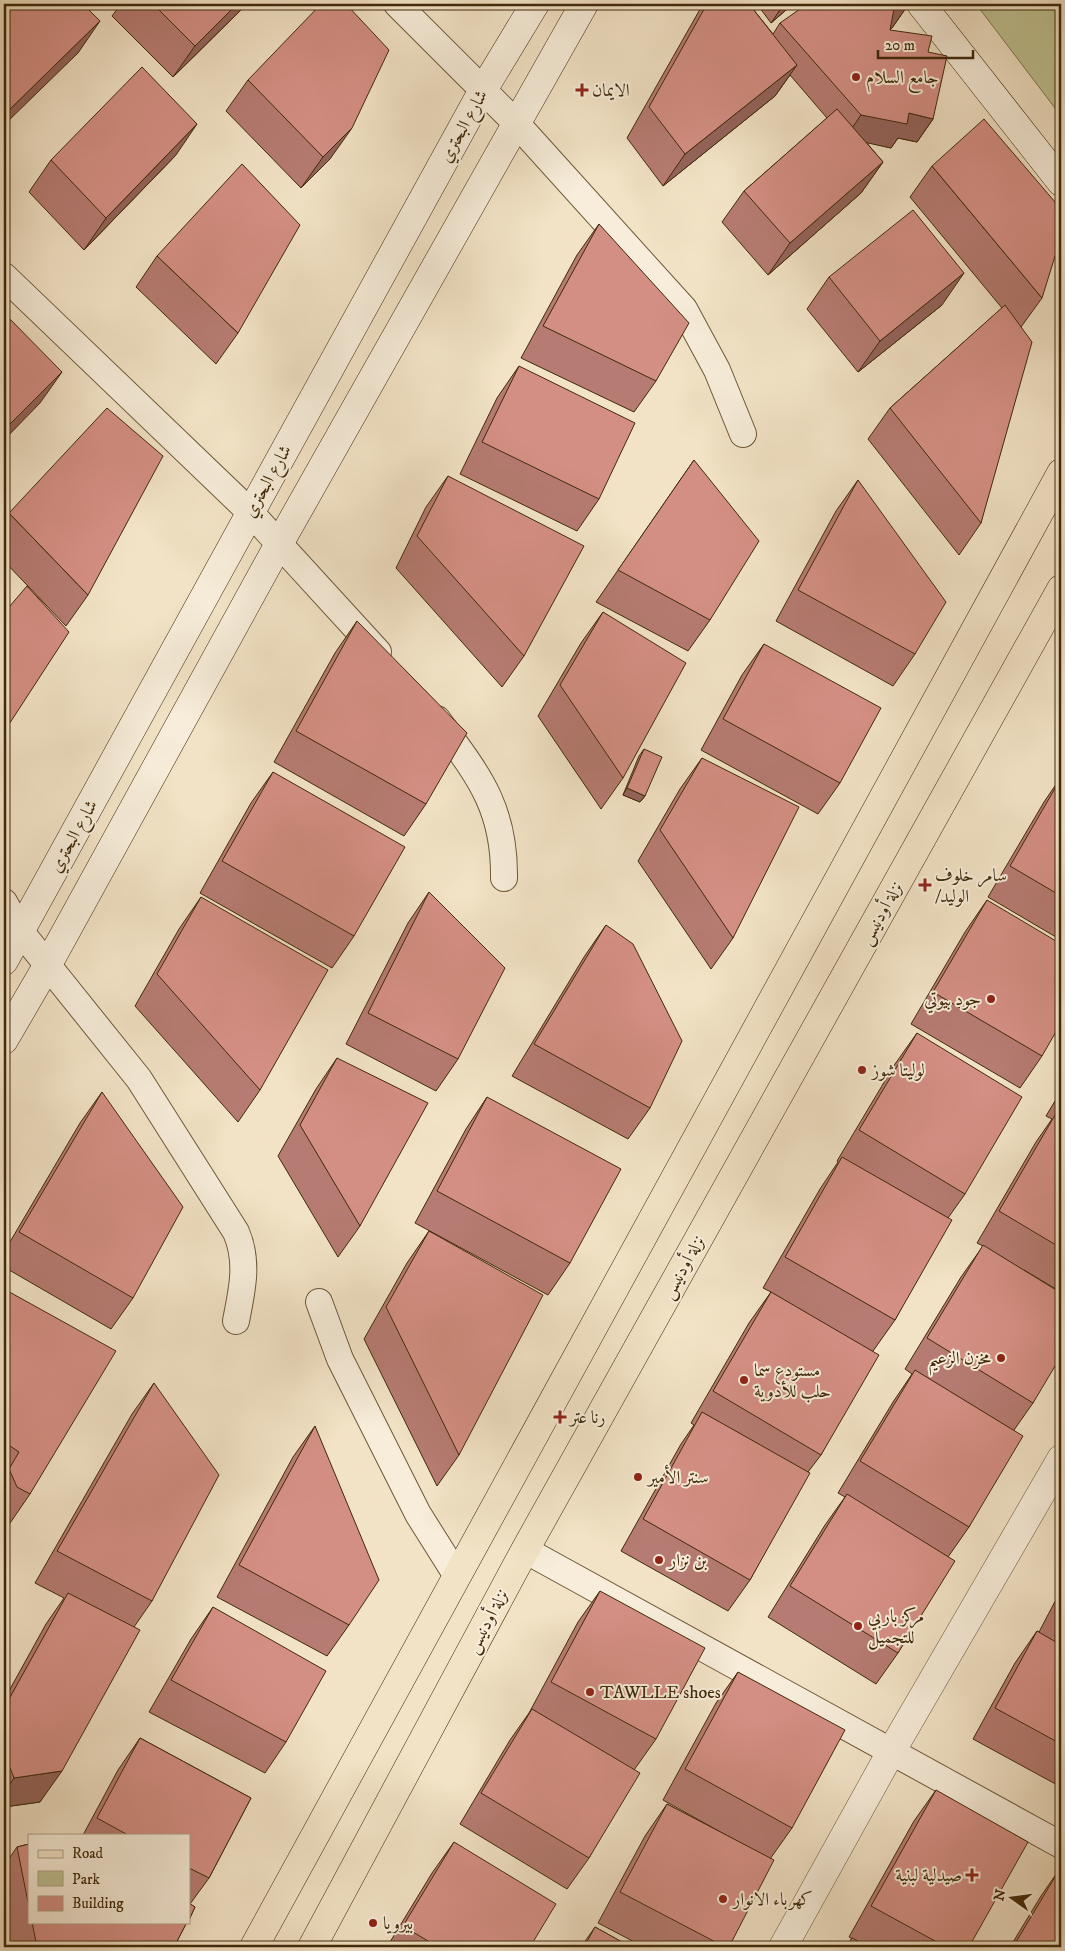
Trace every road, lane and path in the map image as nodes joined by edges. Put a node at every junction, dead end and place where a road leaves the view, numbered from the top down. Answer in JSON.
{"nodes":[{"id":1,"x":397,"y":4,"type":"edge"},
{"id":2,"x":535,"y":4,"type":"edge"},
{"id":3,"x":584,"y":4,"type":"edge"},
{"id":4,"x":921,"y":4,"type":"edge"},
{"id":5,"x":483,"y":90,"type":"junction"},
{"id":6,"x":516,"y":123,"type":"junction"},
{"id":7,"x":1061,"y":182,"type":"edge"},
{"id":8,"x":4,"y":276,"type":"edge"},
{"id":9,"x":743,"y":434,"type":"dead end"},
{"id":10,"x":1061,"y":472,"type":"edge"},
{"id":11,"x":250,"y":512,"type":"junction"},
{"id":12,"x":279,"y":544,"type":"junction"},
{"id":13,"x":1058,"y":599,"type":"edge"},
{"id":14,"x":393,"y":669,"type":"edge"},
{"id":15,"x":420,"y":698,"type":"edge"},
{"id":16,"x":504,"y":878,"type":"dead end"},
{"id":17,"x":4,"y":902,"type":"edge"},
{"id":18,"x":21,"y":932,"type":"junction"},
{"id":19,"x":4,"y":961,"type":"edge"},
{"id":20,"x":47,"y":966,"type":"junction"},
{"id":21,"x":4,"y":1040,"type":"edge"},
{"id":22,"x":319,"y":1302,"type":"dead end"},
{"id":23,"x":236,"y":1322,"type":"dead end"},
{"id":24,"x":1061,"y":1459,"type":"edge"},
{"id":25,"x":525,"y":1550,"type":"junction"},
{"id":26,"x":457,"y":1576,"type":"junction"},
{"id":27,"x":891,"y":1752,"type":"junction"},
{"id":28,"x":1061,"y":1845,"type":"edge"},
{"id":29,"x":254,"y":1947,"type":"edge"},
{"id":30,"x":312,"y":1947,"type":"edge"},
{"id":31,"x":783,"y":1947,"type":"edge"}],
"edges":[{"from":1,"to":5,"type":"street"},
{"from":2,"to":5,"type":"main road","name":"شارع البحتري"},
{"from":3,"to":6,"type":"main road"},
{"from":4,"to":7,"type":"main road"},
{"from":5,"to":6,"type":"street"},
{"from":5,"to":11,"type":"main road","name":"شارع البحتري"},
{"from":6,"to":9,"type":"street"},
{"from":6,"to":12,"type":"main road"},
{"from":8,"to":11,"type":"street"},
{"from":10,"to":26,"type":"main road"},
{"from":11,"to":12,"type":"street"},
{"from":11,"to":18,"type":"main road","name":"شارع البحتري"},
{"from":12,"to":14,"type":"street"},
{"from":12,"to":20,"type":"main road"},
{"from":13,"to":25,"type":"main road","name":"نزلة أودنيس"},
{"from":15,"to":16,"type":"street"},
{"from":17,"to":18,"type":"street"},
{"from":18,"to":19,"type":"main road","name":"شارع البحتري"},
{"from":18,"to":20,"type":"street"},
{"from":20,"to":21,"type":"main road"},
{"from":20,"to":23,"type":"street"},
{"from":22,"to":26,"type":"street"},
{"from":24,"to":27,"type":"main road"},
{"from":25,"to":27,"type":"street"},
{"from":25,"to":30,"type":"main road","name":"نزلة أودنيس"},
{"from":26,"to":29,"type":"main road"},
{"from":27,"to":28,"type":"street"},
{"from":27,"to":31,"type":"main road"}]}
